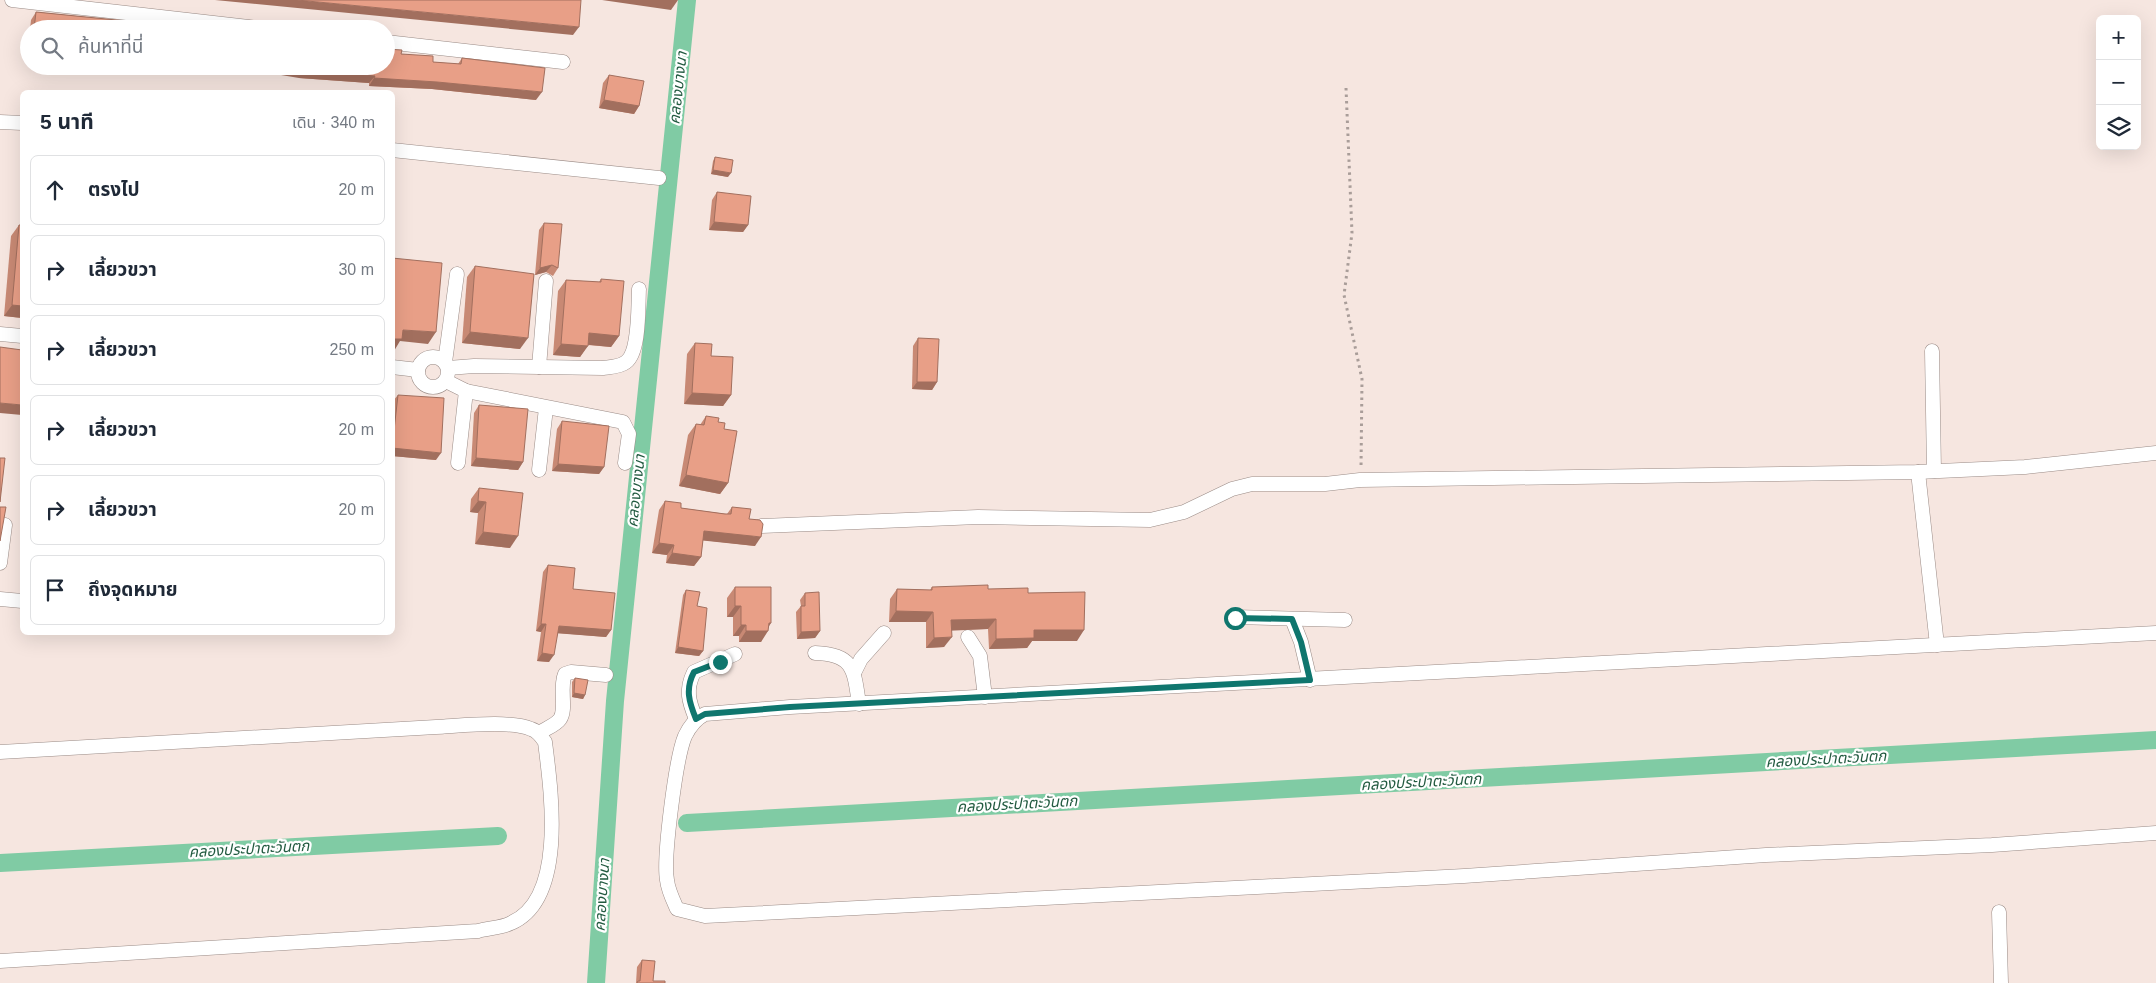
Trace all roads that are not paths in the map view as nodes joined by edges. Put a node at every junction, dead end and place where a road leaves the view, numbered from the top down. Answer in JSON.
{"nodes":[{"id":1,"x":12,"y":0,"type":"edge"},
{"id":2,"x":188,"y":20,"type":"edge"},
{"id":3,"x":395,"y":43,"type":"edge"},
{"id":4,"x":563,"y":62,"type":"dead end"},
{"id":5,"x":0,"y":122,"type":"edge"},
{"id":6,"x":20,"y":123,"type":"edge"},
{"id":7,"x":395,"y":150,"type":"edge"},
{"id":8,"x":659,"y":178,"type":"dead end"},
{"id":9,"x":458,"y":274,"type":"dead end"},
{"id":10,"x":546,"y":282,"type":"dead end"},
{"id":11,"x":639,"y":289,"type":"dead end"},
{"id":12,"x":0,"y":334,"type":"edge"},
{"id":13,"x":20,"y":336,"type":"edge"},
{"id":14,"x":1932,"y":351,"type":"dead end"},
{"id":15,"x":395,"y":367,"type":"edge"},
{"id":16,"x":538,"y":367,"type":"junction"},
{"id":17,"x":418,"y":370,"type":"junction"},
{"id":18,"x":446,"y":370,"type":"junction"},
{"id":19,"x":466,"y":391,"type":"junction"},
{"id":20,"x":546,"y":408,"type":"junction"},
{"id":21,"x":2156,"y":453,"type":"edge"},
{"id":22,"x":458,"y":463,"type":"dead end"},
{"id":23,"x":625,"y":463,"type":"dead end"},
{"id":24,"x":539,"y":470,"type":"dead end"},
{"id":25,"x":1934,"y":471,"type":"junction"},
{"id":26,"x":1918,"y":472,"type":"junction"},
{"id":27,"x":5,"y":525,"type":"edge"},
{"id":28,"x":761,"y":526,"type":"edge"},
{"id":29,"x":0,"y":564,"type":"edge"},
{"id":30,"x":0,"y":599,"type":"edge"},
{"id":31,"x":20,"y":601,"type":"edge"},
{"id":32,"x":1235,"y":618,"type":"dead end"},
{"id":33,"x":1292,"y":619,"type":"junction"},
{"id":34,"x":1345,"y":620,"type":"dead end"},
{"id":35,"x":884,"y":633,"type":"dead end"},
{"id":36,"x":2156,"y":633,"type":"edge"},
{"id":37,"x":968,"y":637,"type":"dead end"},
{"id":38,"x":1937,"y":645,"type":"junction"},
{"id":39,"x":815,"y":652,"type":"dead end"},
{"id":40,"x":735,"y":654,"type":"dead end"},
{"id":41,"x":854,"y":673,"type":"junction"},
{"id":42,"x":606,"y":675,"type":"dead end"},
{"id":43,"x":1310,"y":680,"type":"junction"},
{"id":44,"x":985,"y":697,"type":"junction"},
{"id":45,"x":859,"y":704,"type":"junction"},
{"id":46,"x":696,"y":719,"type":"junction"},
{"id":47,"x":539,"y":733,"type":"junction"},
{"id":48,"x":0,"y":752,"type":"edge"},
{"id":49,"x":2156,"y":833,"type":"edge"},
{"id":50,"x":2000,"y":912,"type":"dead end"},
{"id":51,"x":0,"y":960,"type":"edge"},
{"id":52,"x":2001,"y":983,"type":"edge"}],
"edges":[{"from":1,"to":2,"type":"street"},
{"from":3,"to":4,"type":"street"},
{"from":5,"to":6,"type":"street"},
{"from":7,"to":8,"type":"street"},
{"from":9,"to":18,"type":"street"},
{"from":10,"to":16,"type":"street"},
{"from":11,"to":16,"type":"street"},
{"from":12,"to":13,"type":"street"},
{"from":14,"to":25,"type":"street"},
{"from":15,"to":17,"type":"street"},
{"from":16,"to":18,"type":"street"},
{"from":17,"to":18,"type":"street"},
{"from":17,"to":18,"type":"street"},
{"from":18,"to":19,"type":"street"},
{"from":19,"to":20,"type":"street"},
{"from":19,"to":22,"type":"street"},
{"from":20,"to":23,"type":"street"},
{"from":20,"to":24,"type":"street"},
{"from":21,"to":25,"type":"street"},
{"from":25,"to":26,"type":"street"},
{"from":26,"to":28,"type":"street"},
{"from":26,"to":38,"type":"street"},
{"from":27,"to":29,"type":"street"},
{"from":30,"to":31,"type":"street"},
{"from":32,"to":33,"type":"street"},
{"from":33,"to":34,"type":"street"},
{"from":33,"to":43,"type":"street"},
{"from":35,"to":41,"type":"street"},
{"from":36,"to":38,"type":"street"},
{"from":37,"to":44,"type":"street"},
{"from":38,"to":43,"type":"street"},
{"from":39,"to":41,"type":"street"},
{"from":40,"to":46,"type":"street"},
{"from":41,"to":45,"type":"street"},
{"from":42,"to":47,"type":"street"},
{"from":43,"to":44,"type":"street"},
{"from":44,"to":45,"type":"street"},
{"from":45,"to":46,"type":"street"},
{"from":46,"to":49,"type":"street"},
{"from":47,"to":48,"type":"street"},
{"from":47,"to":51,"type":"street"},
{"from":50,"to":52,"type":"street"}]}
